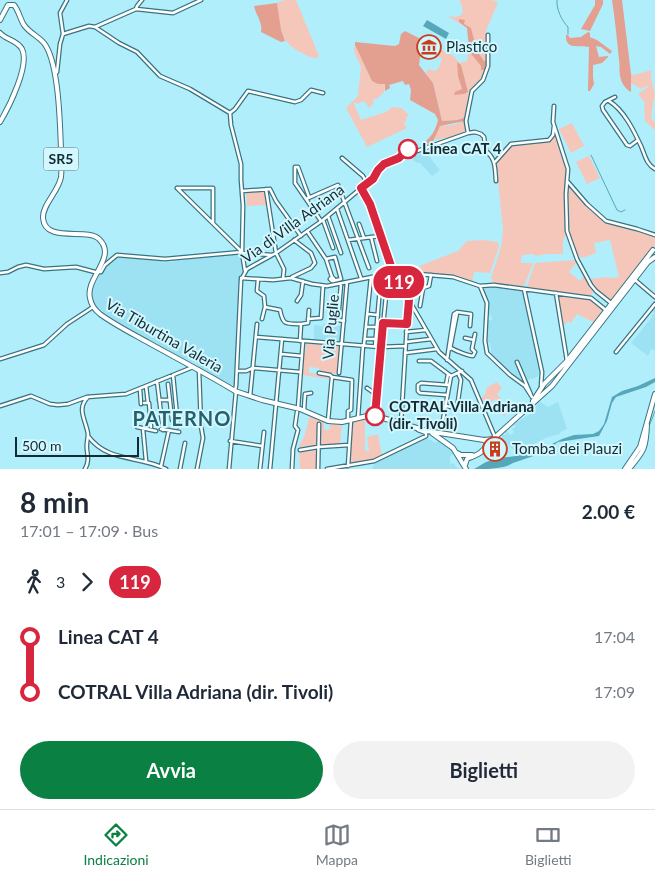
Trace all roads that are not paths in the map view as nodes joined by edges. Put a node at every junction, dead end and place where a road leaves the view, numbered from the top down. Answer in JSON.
{"nodes":[{"id":1,"x":67,"y":0,"type":"edge"},
{"id":2,"x":142,"y":0,"type":"edge"},
{"id":3,"x":201,"y":0,"type":"edge"},
{"id":4,"x":136,"y":9,"type":"junction"},
{"id":5,"x":0,"y":20,"type":"edge"},
{"id":6,"x":95,"y":27,"type":"junction"},
{"id":7,"x":0,"y":33,"type":"edge"},
{"id":8,"x":63,"y":34,"type":"junction"},
{"id":9,"x":488,"y":35,"type":"dead end"},
{"id":10,"x":55,"y":74,"type":"junction"},
{"id":11,"x":323,"y":93,"type":"dead end"},
{"id":12,"x":615,"y":97,"type":"dead end"},
{"id":13,"x":609,"y":101,"type":"junction"},
{"id":14,"x":554,"y":106,"type":"dead end"},
{"id":15,"x":230,"y":113,"type":"junction"},
{"id":16,"x":0,"y":122,"type":"edge"},
{"id":17,"x":554,"y":126,"type":"junction"},
{"id":18,"x":468,"y":133,"type":"junction"},
{"id":19,"x":638,"y":140,"type":"junction"},
{"id":20,"x":415,"y":152,"type":"junction"},
{"id":21,"x":406,"y":154,"type":"junction"},
{"id":22,"x":342,"y":158,"type":"dead end"},
{"id":23,"x":494,"y":162,"type":"junction"},
{"id":24,"x":655,"y":169,"type":"edge"},
{"id":25,"x":496,"y":181,"type":"dead end"},
{"id":26,"x":568,"y":182,"type":"junction"},
{"id":27,"x":367,"y":183,"type":"junction"},
{"id":28,"x":361,"y":188,"type":"junction"},
{"id":29,"x":266,"y":189,"type":"junction"},
{"id":30,"x":242,"y":190,"type":"junction"},
{"id":31,"x":308,"y":198,"type":"junction"},
{"id":32,"x":345,"y":201,"type":"junction"},
{"id":33,"x":337,"y":209,"type":"junction"},
{"id":34,"x":328,"y":216,"type":"junction"},
{"id":35,"x":322,"y":220,"type":"junction"},
{"id":36,"x":213,"y":223,"type":"junction"},
{"id":37,"x":359,"y":224,"type":"dead end"},
{"id":38,"x":307,"y":231,"type":"junction"},
{"id":39,"x":655,"y":235,"type":"edge"},
{"id":40,"x":301,"y":236,"type":"junction"},
{"id":41,"x":380,"y":236,"type":"junction"},
{"id":42,"x":372,"y":237,"type":"junction"},
{"id":43,"x":364,"y":238,"type":"junction"},
{"id":44,"x":359,"y":239,"type":"junction"},
{"id":45,"x":294,"y":240,"type":"junction"},
{"id":46,"x":348,"y":240,"type":"junction"},
{"id":47,"x":333,"y":248,"type":"dead end"},
{"id":48,"x":654,"y":249,"type":"edge"},
{"id":49,"x":242,"y":253,"type":"junction"},
{"id":50,"x":341,"y":253,"type":"dead end"},
{"id":51,"x":275,"y":254,"type":"junction"},
{"id":52,"x":655,"y":256,"type":"edge"},
{"id":53,"x":327,"y":261,"type":"junction"},
{"id":54,"x":377,"y":261,"type":"dead end"},
{"id":55,"x":369,"y":268,"type":"dead end"},
{"id":56,"x":244,"y":271,"type":"junction"},
{"id":57,"x":96,"y":272,"type":"junction"},
{"id":58,"x":0,"y":273,"type":"edge"},
{"id":59,"x":410,"y":274,"type":"junction"},
{"id":60,"x":431,"y":275,"type":"junction"},
{"id":61,"x":381,"y":276,"type":"junction"},
{"id":62,"x":388,"y":276,"type":"junction"},
{"id":63,"x":395,"y":276,"type":"junction"},
{"id":64,"x":371,"y":277,"type":"junction"},
{"id":65,"x":241,"y":278,"type":"junction"},
{"id":66,"x":291,"y":278,"type":"junction"},
{"id":67,"x":258,"y":279,"type":"junction"},
{"id":68,"x":283,"y":279,"type":"junction"},
{"id":69,"x":361,"y":279,"type":"junction"},
{"id":70,"x":634,"y":280,"type":"junction"},
{"id":71,"x":303,"y":281,"type":"junction"},
{"id":72,"x":332,"y":281,"type":"junction"},
{"id":73,"x":347,"y":282,"type":"junction"},
{"id":74,"x":341,"y":284,"type":"junction"},
{"id":75,"x":323,"y":286,"type":"junction"},
{"id":76,"x":480,"y":286,"type":"junction"},
{"id":77,"x":524,"y":289,"type":"junction"},
{"id":78,"x":596,"y":291,"type":"junction"},
{"id":79,"x":556,"y":293,"type":"junction"},
{"id":80,"x":655,"y":297,"type":"edge"},
{"id":81,"x":591,"y":298,"type":"junction"},
{"id":82,"x":409,"y":300,"type":"junction"},
{"id":83,"x":297,"y":301,"type":"dead end"},
{"id":84,"x":612,"y":304,"type":"junction"},
{"id":85,"x":655,"y":304,"type":"edge"},
{"id":86,"x":420,"y":306,"type":"dead end"},
{"id":87,"x":94,"y":307,"type":"junction"},
{"id":88,"x":265,"y":307,"type":"junction"},
{"id":89,"x":309,"y":310,"type":"dead end"},
{"id":90,"x":607,"y":311,"type":"junction"},
{"id":91,"x":368,"y":314,"type":"junction"},
{"id":92,"x":378,"y":315,"type":"junction"},
{"id":93,"x":262,"y":319,"type":"dead end"},
{"id":94,"x":308,"y":319,"type":"junction"},
{"id":95,"x":344,"y":321,"type":"junction"},
{"id":96,"x":383,"y":323,"type":"junction"},
{"id":97,"x":257,"y":324,"type":"dead end"},
{"id":98,"x":301,"y":324,"type":"junction"},
{"id":99,"x":407,"y":324,"type":"junction"},
{"id":100,"x":366,"y":326,"type":"junction"},
{"id":101,"x":470,"y":326,"type":"dead end"},
{"id":102,"x":376,"y":327,"type":"junction"},
{"id":103,"x":426,"y":330,"type":"junction"},
{"id":104,"x":406,"y":332,"type":"junction"},
{"id":105,"x":475,"y":334,"type":"dead end"},
{"id":106,"x":256,"y":337,"type":"junction"},
{"id":107,"x":365,"y":338,"type":"junction"},
{"id":108,"x":465,"y":338,"type":"dead end"},
{"id":109,"x":282,"y":339,"type":"junction"},
{"id":110,"x":375,"y":339,"type":"junction"},
{"id":111,"x":431,"y":339,"type":"junction"},
{"id":112,"x":474,"y":340,"type":"junction"},
{"id":113,"x":302,"y":341,"type":"junction"},
{"id":114,"x":341,"y":343,"type":"junction"},
{"id":115,"x":406,"y":344,"type":"junction"},
{"id":116,"x":364,"y":345,"type":"junction"},
{"id":117,"x":374,"y":346,"type":"junction"},
{"id":118,"x":380,"y":347,"type":"junction"},
{"id":119,"x":450,"y":349,"type":"junction"},
{"id":120,"x":437,"y":350,"type":"junction"},
{"id":121,"x":405,"y":352,"type":"junction"},
{"id":122,"x":616,"y":352,"type":"dead end"},
{"id":123,"x":281,"y":354,"type":"junction"},
{"id":124,"x":302,"y":356,"type":"junction"},
{"id":125,"x":0,"y":359,"type":"edge"},
{"id":126,"x":448,"y":360,"type":"junction"},
{"id":127,"x":419,"y":361,"type":"dead end"},
{"id":128,"x":517,"y":362,"type":"dead end"},
{"id":129,"x":567,"y":362,"type":"junction"},
{"id":130,"x":192,"y":367,"type":"junction"},
{"id":131,"x":252,"y":368,"type":"junction"},
{"id":132,"x":199,"y":370,"type":"junction"},
{"id":133,"x":279,"y":370,"type":"junction"},
{"id":134,"x":237,"y":371,"type":"junction"},
{"id":135,"x":300,"y":372,"type":"junction"},
{"id":136,"x":462,"y":372,"type":"junction"},
{"id":137,"x":542,"y":372,"type":"junction"},
{"id":138,"x":319,"y":373,"type":"dead end"},
{"id":139,"x":339,"y":373,"type":"junction"},
{"id":140,"x":458,"y":373,"type":"junction"},
{"id":141,"x":173,"y":374,"type":"junction"},
{"id":142,"x":449,"y":376,"type":"junction"},
{"id":143,"x":333,"y":378,"type":"junction"},
{"id":144,"x":344,"y":378,"type":"junction"},
{"id":145,"x":550,"y":379,"type":"junction"},
{"id":146,"x":157,"y":380,"type":"junction"},
{"id":147,"x":554,"y":383,"type":"junction"},
{"id":148,"x":168,"y":384,"type":"dead end"},
{"id":149,"x":447,"y":385,"type":"junction"},
{"id":150,"x":146,"y":386,"type":"junction"},
{"id":151,"x":367,"y":388,"type":"dead end"},
{"id":152,"x":140,"y":389,"type":"junction"},
{"id":153,"x":236,"y":391,"type":"junction"},
{"id":154,"x":542,"y":391,"type":"junction"},
{"id":155,"x":311,"y":393,"type":"dead end"},
{"id":156,"x":655,"y":394,"type":"edge"},
{"id":157,"x":446,"y":395,"type":"junction"},
{"id":158,"x":250,"y":396,"type":"junction"},
{"id":159,"x":376,"y":396,"type":"junction"},
{"id":160,"x":88,"y":397,"type":"junction"},
{"id":161,"x":533,"y":398,"type":"junction"},
{"id":162,"x":159,"y":400,"type":"junction"},
{"id":163,"x":170,"y":400,"type":"junction"},
{"id":164,"x":144,"y":403,"type":"junction"},
{"id":165,"x":136,"y":404,"type":"dead end"},
{"id":166,"x":277,"y":404,"type":"junction"},
{"id":167,"x":531,"y":405,"type":"junction"},
{"id":168,"x":0,"y":406,"type":"edge"},
{"id":169,"x":445,"y":406,"type":"junction"},
{"id":170,"x":457,"y":408,"type":"junction"},
{"id":171,"x":466,"y":409,"type":"dead end"},
{"id":172,"x":298,"y":410,"type":"junction"},
{"id":173,"x":304,"y":410,"type":"junction"},
{"id":174,"x":650,"y":410,"type":"junction"},
{"id":175,"x":374,"y":416,"type":"junction"},
{"id":176,"x":358,"y":418,"type":"junction"},
{"id":177,"x":172,"y":420,"type":"dead end"},
{"id":178,"x":443,"y":420,"type":"dead end"},
{"id":179,"x":350,"y":421,"type":"junction"},
{"id":180,"x":328,"y":422,"type":"junction"},
{"id":181,"x":401,"y":423,"type":"junction"},
{"id":182,"x":319,"y":424,"type":"dead end"},
{"id":183,"x":178,"y":426,"type":"dead end"},
{"id":184,"x":151,"y":427,"type":"dead end"},
{"id":185,"x":137,"y":428,"type":"dead end"},
{"id":186,"x":418,"y":428,"type":"junction"},
{"id":187,"x":143,"y":429,"type":"junction"},
{"id":188,"x":169,"y":430,"type":"junction"},
{"id":189,"x":156,"y":431,"type":"dead end"},
{"id":190,"x":179,"y":432,"type":"dead end"},
{"id":191,"x":264,"y":432,"type":"dead end"},
{"id":192,"x":438,"y":434,"type":"junction"},
{"id":193,"x":500,"y":434,"type":"junction"},
{"id":194,"x":88,"y":436,"type":"junction"},
{"id":195,"x":495,"y":438,"type":"junction"},
{"id":196,"x":484,"y":440,"type":"junction"},
{"id":197,"x":230,"y":441,"type":"junction"},
{"id":198,"x":185,"y":443,"type":"dead end"},
{"id":199,"x":349,"y":445,"type":"junction"},
{"id":200,"x":262,"y":446,"type":"junction"},
{"id":201,"x":318,"y":447,"type":"junction"},
{"id":202,"x":484,"y":449,"type":"junction"},
{"id":203,"x":300,"y":450,"type":"dead end"},
{"id":204,"x":457,"y":453,"type":"junction"},
{"id":205,"x":477,"y":455,"type":"junction"},
{"id":206,"x":464,"y":461,"type":"junction"},
{"id":207,"x":146,"y":462,"type":"junction"},
{"id":208,"x":161,"y":466,"type":"junction"},
{"id":209,"x":348,"y":466,"type":"junction"},
{"id":210,"x":466,"y":468,"type":"edge"},
{"id":211,"x":85,"y":469,"type":"edge"},
{"id":212,"x":166,"y":469,"type":"edge"},
{"id":213,"x":180,"y":469,"type":"edge"},
{"id":214,"x":197,"y":469,"type":"edge"},
{"id":215,"x":229,"y":469,"type":"edge"},
{"id":216,"x":260,"y":469,"type":"edge"},
{"id":217,"x":270,"y":469,"type":"edge"},
{"id":218,"x":292,"y":469,"type":"edge"},
{"id":219,"x":318,"y":469,"type":"edge"},
{"id":220,"x":327,"y":469,"type":"edge"},
{"id":221,"x":625,"y":469,"type":"edge"},
{"id":222,"x":629,"y":469,"type":"edge"}],
"edges":[{"from":1,"to":8,"type":"street"},
{"from":2,"to":4,"type":"street"},
{"from":3,"to":4,"type":"street"},
{"from":4,"to":6,"type":"street"},
{"from":5,"to":10,"type":"main road","name":"Via Tiburtina Valeria","number":"SR5"},
{"from":6,"to":8,"type":"street"},
{"from":6,"to":15,"type":"street"},
{"from":7,"to":16,"type":"main road"},
{"from":8,"to":10,"type":"street"},
{"from":9,"to":18,"type":"street"},
{"from":10,"to":57,"type":"main road","name":"Via Tiburtina Valeria","number":"SR5"},
{"from":11,"to":15,"type":"street"},
{"from":12,"to":13,"type":"street"},
{"from":13,"to":19,"type":"street"},
{"from":13,"to":19,"type":"street"},
{"from":14,"to":17,"type":"street"},
{"from":15,"to":30,"type":"street"},
{"from":17,"to":23,"type":"street"},
{"from":17,"to":26,"type":"street"},
{"from":18,"to":20,"type":"street","name":"Via di Villa Adriana"},
{"from":18,"to":23,"type":"street"},
{"from":19,"to":24,"type":"street"},
{"from":20,"to":21,"type":"street","name":"Via di Villa Adriana"},
{"from":20,"to":21,"type":"street","name":"Via di Villa Adriana"},
{"from":21,"to":27,"type":"street","name":"Via di Villa Adriana"},
{"from":22,"to":27,"type":"street"},
{"from":23,"to":25,"type":"street"},
{"from":26,"to":39,"type":"street"},
{"from":26,"to":78,"type":"street"},
{"from":27,"to":28,"type":"street","name":"Via di Villa Adriana"},
{"from":28,"to":32,"type":"street","name":"Via di Villa Adriana"},
{"from":28,"to":41,"type":"street"},
{"from":29,"to":30,"type":"street"},
{"from":29,"to":40,"type":"street"},
{"from":29,"to":51,"type":"street"},
{"from":30,"to":49,"type":"street"},
{"from":31,"to":31,"type":"street"},
{"from":31,"to":32,"type":"street"},
{"from":31,"to":35,"type":"street"},
{"from":32,"to":33,"type":"street","name":"Via di Villa Adriana"},
{"from":32,"to":44,"type":"street"},
{"from":33,"to":34,"type":"street","name":"Via di Villa Adriana"},
{"from":33,"to":46,"type":"street"},
{"from":34,"to":35,"type":"street","name":"Via di Villa Adriana"},
{"from":34,"to":50,"type":"street"},
{"from":35,"to":38,"type":"street","name":"Via di Villa Adriana"},
{"from":35,"to":47,"type":"street"},
{"from":36,"to":36,"type":"street"},
{"from":36,"to":49,"type":"street"},
{"from":37,"to":43,"type":"street"},
{"from":38,"to":40,"type":"street","name":"Via di Villa Adriana"},
{"from":38,"to":53,"type":"street"},
{"from":40,"to":45,"type":"street","name":"Via di Villa Adriana"},
{"from":41,"to":42,"type":"street"},
{"from":41,"to":63,"type":"street"},
{"from":42,"to":43,"type":"street"},
{"from":42,"to":54,"type":"street"},
{"from":43,"to":44,"type":"street"},
{"from":44,"to":46,"type":"street"},
{"from":44,"to":55,"type":"street"},
{"from":45,"to":51,"type":"street","name":"Via di Villa Adriana"},
{"from":45,"to":66,"type":"street"},
{"from":46,"to":69,"type":"street"},
{"from":48,"to":52,"type":"main road"},
{"from":48,"to":84,"type":"main road"},
{"from":49,"to":51,"type":"street"},
{"from":49,"to":56,"type":"street"},
{"from":49,"to":57,"type":"street"},
{"from":51,"to":56,"type":"street","name":"Via di Villa Adriana"},
{"from":51,"to":68,"type":"street"},
{"from":52,"to":70,"type":"main road"},
{"from":53,"to":72,"type":"street"},
{"from":53,"to":72,"type":"street"},
{"from":56,"to":65,"type":"street","name":"Via di Villa Adriana"},
{"from":57,"to":58,"type":"street"},
{"from":57,"to":87,"type":"main road","name":"Via Tiburtina Valeria","number":"SR5"},
{"from":59,"to":60,"type":"street"},
{"from":59,"to":63,"type":"street"},
{"from":59,"to":82,"type":"street"},
{"from":60,"to":76,"type":"street"},
{"from":60,"to":86,"type":"street"},
{"from":61,"to":62,"type":"street"},
{"from":61,"to":64,"type":"street"},
{"from":61,"to":92,"type":"street"},
{"from":62,"to":63,"type":"street"},
{"from":62,"to":96,"type":"street"},
{"from":63,"to":82,"type":"street"},
{"from":64,"to":69,"type":"street"},
{"from":64,"to":91,"type":"street"},
{"from":65,"to":67,"type":"street"},
{"from":65,"to":134,"type":"street","name":"Via di Villa Adriana"},
{"from":66,"to":68,"type":"street"},
{"from":66,"to":71,"type":"street"},
{"from":67,"to":68,"type":"street"},
{"from":67,"to":88,"type":"street"},
{"from":69,"to":73,"type":"street"},
{"from":70,"to":80,"type":"street"},
{"from":70,"to":147,"type":"main road"},
{"from":71,"to":75,"type":"street"},
{"from":71,"to":83,"type":"street"},
{"from":72,"to":74,"type":"street"},
{"from":72,"to":75,"type":"street"},
{"from":73,"to":74,"type":"street"},
{"from":73,"to":95,"type":"street","name":"Via Puglie"},
{"from":74,"to":95,"type":"street"},
{"from":75,"to":94,"type":"street"},
{"from":76,"to":77,"type":"street"},
{"from":76,"to":161,"type":"street"},
{"from":77,"to":79,"type":"street"},
{"from":77,"to":137,"type":"street"},
{"from":78,"to":81,"type":"street"},
{"from":78,"to":84,"type":"street"},
{"from":79,"to":81,"type":"street"},
{"from":79,"to":129,"type":"street"},
{"from":81,"to":90,"type":"street"},
{"from":82,"to":99,"type":"street"},
{"from":82,"to":103,"type":"street"},
{"from":84,"to":90,"type":"main road"},
{"from":85,"to":122,"type":"street"},
{"from":87,"to":125,"type":"street"},
{"from":87,"to":130,"type":"main road","name":"Via Tiburtina Valeria"},
{"from":88,"to":93,"type":"street"},
{"from":88,"to":98,"type":"street"},
{"from":89,"to":94,"type":"street"},
{"from":90,"to":129,"type":"main road"},
{"from":91,"to":92,"type":"street"},
{"from":91,"to":100,"type":"street"},
{"from":92,"to":102,"type":"street"},
{"from":94,"to":98,"type":"street"},
{"from":95,"to":114,"type":"street","name":"Via Puglie"},
{"from":96,"to":99,"type":"street"},
{"from":96,"to":118,"type":"street"},
{"from":97,"to":106,"type":"street"},
{"from":98,"to":113,"type":"street"},
{"from":99,"to":104,"type":"street"},
{"from":100,"to":102,"type":"street"},
{"from":100,"to":107,"type":"street"},
{"from":101,"to":119,"type":"street"},
{"from":102,"to":110,"type":"street"},
{"from":103,"to":104,"type":"street"},
{"from":103,"to":111,"type":"street"},
{"from":104,"to":115,"type":"street"},
{"from":105,"to":112,"type":"street"},
{"from":106,"to":109,"type":"street"},
{"from":106,"to":131,"type":"street"},
{"from":107,"to":110,"type":"street"},
{"from":107,"to":116,"type":"street"},
{"from":108,"to":112,"type":"street"},
{"from":109,"to":113,"type":"street"},
{"from":109,"to":123,"type":"street"},
{"from":110,"to":117,"type":"street"},
{"from":111,"to":115,"type":"street"},
{"from":111,"to":120,"type":"street"},
{"from":112,"to":119,"type":"street"},
{"from":113,"to":114,"type":"street"},
{"from":113,"to":124,"type":"street"},
{"from":114,"to":116,"type":"street"},
{"from":114,"to":139,"type":"street","name":"Via Puglie"},
{"from":115,"to":118,"type":"street"},
{"from":115,"to":121,"type":"street"},
{"from":116,"to":117,"type":"street"},
{"from":116,"to":176,"type":"street"},
{"from":117,"to":118,"type":"street"},
{"from":118,"to":159,"type":"street"},
{"from":119,"to":126,"type":"street"},
{"from":120,"to":121,"type":"street"},
{"from":120,"to":126,"type":"street"},
{"from":121,"to":181,"type":"street"},
{"from":123,"to":124,"type":"street"},
{"from":123,"to":133,"type":"street"},
{"from":124,"to":135,"type":"street"},
{"from":126,"to":136,"type":"street"},
{"from":127,"to":142,"type":"street"},
{"from":128,"to":161,"type":"street"},
{"from":129,"to":145,"type":"main road"},
{"from":130,"to":132,"type":"main road","name":"Via Tiburtina Valeria"},
{"from":130,"to":141,"type":"street"},
{"from":131,"to":133,"type":"street"},
{"from":131,"to":134,"type":"street"},
{"from":131,"to":158,"type":"street"},
{"from":132,"to":153,"type":"main road","name":"Via Tiburtina Valeria"},
{"from":132,"to":214,"type":"street"},
{"from":133,"to":135,"type":"street"},
{"from":133,"to":166,"type":"street"},
{"from":134,"to":153,"type":"street","name":"Via di Villa Adriana"},
{"from":135,"to":172,"type":"street"},
{"from":136,"to":140,"type":"street"},
{"from":136,"to":195,"type":"street"},
{"from":137,"to":145,"type":"street"},
{"from":137,"to":154,"type":"street"},
{"from":138,"to":143,"type":"street"},
{"from":139,"to":143,"type":"street"},
{"from":139,"to":144,"type":"street"},
{"from":140,"to":142,"type":"street"},
{"from":140,"to":170,"type":"street"},
{"from":141,"to":146,"type":"street"},
{"from":141,"to":183,"type":"street"},
{"from":142,"to":149,"type":"street"},
{"from":143,"to":144,"type":"street"},
{"from":143,"to":180,"type":"street"},
{"from":144,"to":179,"type":"street"},
{"from":145,"to":147,"type":"main road"},
{"from":145,"to":154,"type":"main road"},
{"from":146,"to":150,"type":"street"},
{"from":146,"to":162,"type":"street"},
{"from":147,"to":154,"type":"main road"},
{"from":148,"to":163,"type":"street"},
{"from":149,"to":157,"type":"street"},
{"from":149,"to":157,"type":"street"},
{"from":150,"to":152,"type":"street"},
{"from":150,"to":164,"type":"street"},
{"from":151,"to":159,"type":"street"},
{"from":152,"to":160,"type":"street"},
{"from":152,"to":164,"type":"street"},
{"from":153,"to":158,"type":"main road","name":"Via Tiburtina Valeria"},
{"from":153,"to":197,"type":"street","name":"Via di Villa Adriana"},
{"from":154,"to":161,"type":"main road"},
{"from":154,"to":167,"type":"main road"},
{"from":155,"to":173,"type":"street"},
{"from":156,"to":174,"type":"main road"},
{"from":157,"to":169,"type":"street"},
{"from":158,"to":166,"type":"main road","name":"Via Tiburtina Valeria"},
{"from":159,"to":175,"type":"street"},
{"from":160,"to":168,"type":"street"},
{"from":160,"to":194,"type":"street"},
{"from":161,"to":167,"type":"main road"},
{"from":162,"to":163,"type":"street"},
{"from":162,"to":188,"type":"street"},
{"from":163,"to":177,"type":"street"},
{"from":164,"to":165,"type":"street"},
{"from":164,"to":184,"type":"street"},
{"from":166,"to":172,"type":"main road","name":"Via Tiburtina Valeria"},
{"from":166,"to":217,"type":"street"},
{"from":167,"to":193,"type":"main road"},
{"from":169,"to":170,"type":"street"},
{"from":169,"to":178,"type":"street"},
{"from":170,"to":171,"type":"street"},
{"from":172,"to":173,"type":"main road","name":"Via Tiburtina Valeria"},
{"from":172,"to":218,"type":"street"},
{"from":173,"to":180,"type":"main road","name":"Via Tiburtina Valeria"},
{"from":174,"to":221,"type":"main road"},
{"from":174,"to":222,"type":"main road"},
{"from":175,"to":176,"type":"main road","name":"Via Tiburtina Valeria"},
{"from":175,"to":181,"type":"main road","name":"Via Tiburtina Valeria"},
{"from":176,"to":179,"type":"main road","name":"Via Tiburtina Valeria"},
{"from":179,"to":180,"type":"main road","name":"Via Tiburtina Valeria"},
{"from":179,"to":199,"type":"street"},
{"from":181,"to":186,"type":"main road","name":"Via Tiburtina Valeria"},
{"from":182,"to":201,"type":"street"},
{"from":185,"to":187,"type":"street"},
{"from":186,"to":192,"type":"main road","name":"Via Tiburtina Valeria"},
{"from":186,"to":209,"type":"street"},
{"from":187,"to":189,"type":"street"},
{"from":187,"to":207,"type":"street"},
{"from":188,"to":190,"type":"street"},
{"from":188,"to":208,"type":"street"},
{"from":191,"to":200,"type":"street"},
{"from":192,"to":196,"type":"main road","name":"Via Tiburtina Valeria"},
{"from":192,"to":204,"type":"main road","name":"Via Tiburtina Valeria"},
{"from":193,"to":195,"type":"main road"},
{"from":193,"to":202,"type":"main road"},
{"from":194,"to":207,"type":"street"},
{"from":194,"to":211,"type":"street"},
{"from":195,"to":196,"type":"main road","name":"Via Tiburtina Valeria"},
{"from":196,"to":202,"type":"main road"},
{"from":197,"to":200,"type":"street"},
{"from":197,"to":215,"type":"street","name":"Via di Villa Adriana"},
{"from":198,"to":213,"type":"street"},
{"from":199,"to":201,"type":"street"},
{"from":199,"to":209,"type":"street"},
{"from":200,"to":216,"type":"street"},
{"from":201,"to":203,"type":"street"},
{"from":201,"to":219,"type":"street"},
{"from":202,"to":205,"type":"main road"},
{"from":204,"to":205,"type":"main road"},
{"from":204,"to":206,"type":"main road","name":"Via Tiburtina Valeria"},
{"from":205,"to":206,"type":"main road"},
{"from":206,"to":210,"type":"main road"},
{"from":207,"to":208,"type":"street"},
{"from":208,"to":212,"type":"street"},
{"from":209,"to":220,"type":"street"}]}
